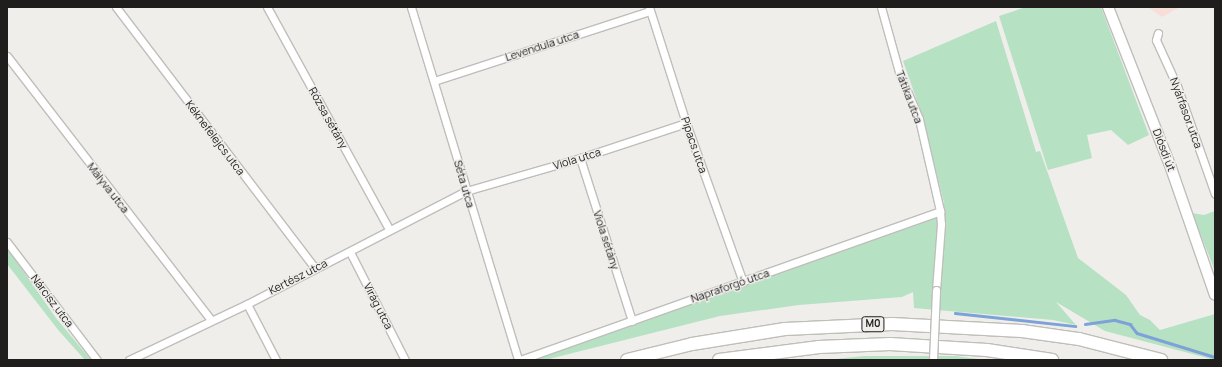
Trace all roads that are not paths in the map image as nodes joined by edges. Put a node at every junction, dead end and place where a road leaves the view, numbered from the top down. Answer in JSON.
{"nodes":[{"id":1,"x":116,"y":7,"type":"edge"},
{"id":2,"x":267,"y":7,"type":"edge"},
{"id":3,"x":411,"y":7,"type":"edge"},
{"id":4,"x":881,"y":7,"type":"edge"},
{"id":5,"x":1108,"y":7,"type":"edge"},
{"id":6,"x":649,"y":9,"type":"edge"},
{"id":7,"x":1158,"y":33,"type":"dead end"},
{"id":8,"x":7,"y":56,"type":"edge"},
{"id":9,"x":434,"y":80,"type":"junction"},
{"id":10,"x":686,"y":123,"type":"junction"},
{"id":11,"x":580,"y":158,"type":"junction"},
{"id":12,"x":466,"y":191,"type":"junction"},
{"id":13,"x":1215,"y":194,"type":"edge"},
{"id":14,"x":940,"y":211,"type":"junction"},
{"id":15,"x":389,"y":230,"type":"junction"},
{"id":16,"x":7,"y":242,"type":"edge"},
{"id":17,"x":350,"y":252,"type":"junction"},
{"id":18,"x":315,"y":268,"type":"junction"},
{"id":19,"x":743,"y":282,"type":"junction"},
{"id":20,"x":1215,"y":295,"type":"edge"},
{"id":21,"x":247,"y":304,"type":"junction"},
{"id":22,"x":210,"y":319,"type":"junction"},
{"id":23,"x":632,"y":321,"type":"junction"},
{"id":24,"x":97,"y":360,"type":"edge"},
{"id":25,"x":129,"y":360,"type":"edge"},
{"id":26,"x":276,"y":360,"type":"edge"},
{"id":27,"x":405,"y":360,"type":"edge"},
{"id":28,"x":519,"y":360,"type":"edge"},
{"id":29,"x":627,"y":360,"type":"edge"},
{"id":30,"x":719,"y":360,"type":"edge"},
{"id":31,"x":933,"y":360,"type":"edge"},
{"id":32,"x":1052,"y":360,"type":"edge"},
{"id":33,"x":1161,"y":360,"type":"edge"}],
"edges":[{"from":1,"to":18,"type":"street","name":"Kéknefelejcs utca"},
{"from":2,"to":15,"type":"street","name":"Rózsa sétány"},
{"from":3,"to":9,"type":"street","name":"Séta utca"},
{"from":4,"to":14,"type":"street","name":"Tátika utca"},
{"from":5,"to":20,"type":"main road","name":"Diósdi út"},
{"from":6,"to":9,"type":"street","name":"Levendula utca"},
{"from":6,"to":10,"type":"street","name":"Pipacs utca"},
{"from":7,"to":13,"type":"street","name":"Nyárfasor utca"},
{"from":8,"to":22,"type":"street","name":"Mályva utca"},
{"from":9,"to":12,"type":"street","name":"Séta utca"},
{"from":10,"to":11,"type":"street","name":"Viola utca"},
{"from":10,"to":19,"type":"street","name":"Pipacs utca"},
{"from":11,"to":12,"type":"street","name":"Viola utca"},
{"from":11,"to":23,"type":"street","name":"Viola sétány"},
{"from":12,"to":15,"type":"street","name":"Kertész utca"},
{"from":12,"to":28,"type":"street","name":"Séta utca"},
{"from":14,"to":19,"type":"street","name":"Napraforgó utca"},
{"from":14,"to":31,"type":"street","name":"Tátika utca","bridge":true},
{"from":15,"to":17,"type":"street","name":"Kertész utca"},
{"from":16,"to":24,"type":"street","name":"Nárcisz utca"},
{"from":17,"to":18,"type":"street","name":"Kertész utca"},
{"from":17,"to":27,"type":"street","name":"Virág utca"},
{"from":18,"to":21,"type":"street","name":"Kertész utca"},
{"from":19,"to":23,"type":"street","name":"Napraforgó utca"},
{"from":21,"to":22,"type":"street","name":"Kertész utca"},
{"from":21,"to":26,"type":"street"},
{"from":22,"to":25,"type":"street","name":"Kertész utca"},
{"from":23,"to":28,"type":"street","name":"Napraforgó utca"},
{"from":29,"to":33,"type":"highway","number":"M0"},
{"from":30,"to":32,"type":"highway","number":"M0"}]}
